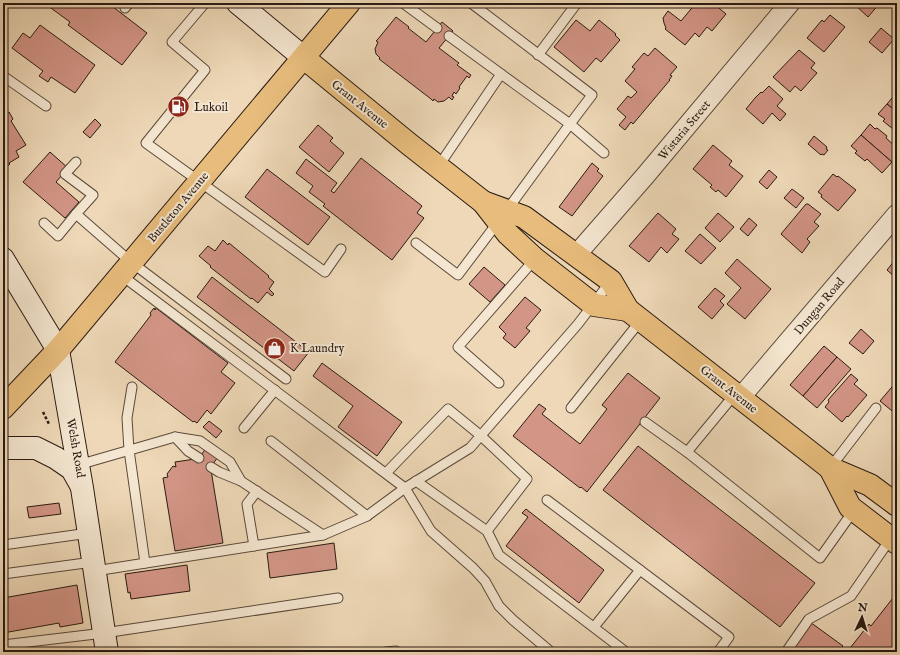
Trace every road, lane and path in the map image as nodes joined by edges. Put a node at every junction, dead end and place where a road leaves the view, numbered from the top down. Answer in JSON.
{"nodes":[{"id":1,"x":205,"y":3,"type":"edge"},
{"id":2,"x":238,"y":3,"type":"edge"},
{"id":3,"x":349,"y":3,"type":"edge"},
{"id":4,"x":403,"y":3,"type":"edge"},
{"id":5,"x":471,"y":3,"type":"edge"},
{"id":6,"x":577,"y":3,"type":"edge"},
{"id":7,"x":790,"y":3,"type":"edge"},
{"id":8,"x":437,"y":28,"type":"dead end"},
{"id":9,"x":449,"y":36,"type":"dead end"},
{"id":10,"x":538,"y":55,"type":"junction"},
{"id":11,"x":304,"y":58,"type":"junction"},
{"id":12,"x":501,"y":74,"type":"junction"},
{"id":13,"x":3,"y":76,"type":"edge"},
{"id":14,"x":46,"y":106,"type":"dead end"},
{"id":15,"x":570,"y":124,"type":"junction"},
{"id":16,"x":604,"y":152,"type":"dead end"},
{"id":17,"x":76,"y":162,"type":"dead end"},
{"id":18,"x":438,"y":167,"type":"junction"},
{"id":19,"x":199,"y":182,"type":"junction"},
{"id":20,"x":76,"y":214,"type":"junction"},
{"id":21,"x":897,"y":214,"type":"edge"},
{"id":22,"x":502,"y":216,"type":"junction"},
{"id":23,"x":44,"y":223,"type":"dead end"},
{"id":24,"x":416,"y":243,"type":"dead end"},
{"id":25,"x":342,"y":249,"type":"dead end"},
{"id":26,"x":576,"y":256,"type":"junction"},
{"id":27,"x":536,"y":259,"type":"junction"},
{"id":28,"x":3,"y":260,"type":"edge"},
{"id":29,"x":126,"y":269,"type":"junction"},
{"id":30,"x":611,"y":281,"type":"junction"},
{"id":31,"x":594,"y":305,"type":"junction"},
{"id":32,"x":634,"y":315,"type":"junction"},
{"id":33,"x":58,"y":350,"type":"junction"},
{"id":34,"x":286,"y":378,"type":"dead end"},
{"id":35,"x":499,"y":383,"type":"dead end"},
{"id":36,"x":132,"y":387,"type":"dead end"},
{"id":37,"x":275,"y":390,"type":"junction"},
{"id":38,"x":738,"y":396,"type":"junction"},
{"id":39,"x":3,"y":408,"type":"edge"},
{"id":40,"x":571,"y":408,"type":"dead end"},
{"id":41,"x":876,"y":408,"type":"dead end"},
{"id":42,"x":43,"y":412,"type":"dead end"},
{"id":43,"x":645,"y":422,"type":"dead end"},
{"id":44,"x":50,"y":425,"type":"dead end"},
{"id":45,"x":244,"y":428,"type":"dead end"},
{"id":46,"x":480,"y":435,"type":"junction"},
{"id":47,"x":175,"y":437,"type":"junction"},
{"id":48,"x":271,"y":441,"type":"dead end"},
{"id":49,"x":3,"y":448,"type":"edge"},
{"id":50,"x":129,"y":450,"type":"junction"},
{"id":51,"x":687,"y":452,"type":"junction"},
{"id":52,"x":199,"y":458,"type":"dead end"},
{"id":53,"x":78,"y":465,"type":"junction"},
{"id":54,"x":211,"y":467,"type":"dead end"},
{"id":55,"x":830,"y":468,"type":"junction"},
{"id":56,"x":386,"y":473,"type":"junction"},
{"id":57,"x":241,"y":481,"type":"junction"},
{"id":58,"x":416,"y":481,"type":"junction"},
{"id":59,"x":82,"y":488,"type":"junction"},
{"id":60,"x":405,"y":488,"type":"junction"},
{"id":61,"x":257,"y":491,"type":"junction"},
{"id":62,"x":547,"y":500,"type":"dead end"},
{"id":63,"x":897,"y":505,"type":"edge"},
{"id":64,"x":854,"y":510,"type":"junction"},
{"id":65,"x":367,"y":516,"type":"junction"},
{"id":66,"x":487,"y":530,"type":"junction"},
{"id":67,"x":89,"y":533,"type":"junction"},
{"id":68,"x":323,"y":535,"type":"junction"},
{"id":69,"x":894,"y":540,"type":"edge"},
{"id":70,"x":3,"y":545,"type":"edge"},
{"id":71,"x":254,"y":546,"type":"junction"},
{"id":72,"x":145,"y":563,"type":"junction"},
{"id":73,"x":94,"y":566,"type":"junction"},
{"id":74,"x":640,"y":570,"type":"junction"},
{"id":75,"x":3,"y":574,"type":"edge"},
{"id":76,"x":338,"y":598,"type":"dead end"},
{"id":77,"x":594,"y":627,"type":"junction"},
{"id":78,"x":105,"y":642,"type":"edge"},
{"id":79,"x":3,"y":645,"type":"edge"},
{"id":80,"x":552,"y":652,"type":"edge"},
{"id":81,"x":626,"y":652,"type":"edge"},
{"id":82,"x":718,"y":652,"type":"edge"},
{"id":83,"x":786,"y":652,"type":"edge"}],
"edges":[{"from":1,"to":19,"type":"lane"},
{"from":2,"to":11,"type":"main road","name":"Grant Avenue"},
{"from":3,"to":11,"type":"main road","name":"Bustleton Avenue"},
{"from":4,"to":8,"type":"lane"},
{"from":5,"to":10,"type":"lane"},
{"from":6,"to":10,"type":"lane"},
{"from":7,"to":26,"type":"street","name":"Wistaria Street"},
{"from":9,"to":12,"type":"lane"},
{"from":10,"to":15,"type":"lane"},
{"from":11,"to":18,"type":"main road","name":"Grant Avenue"},
{"from":11,"to":19,"type":"main road","name":"Bustleton Avenue"},
{"from":12,"to":15,"type":"lane"},
{"from":12,"to":18,"type":"lane"},
{"from":13,"to":14,"type":"lane"},
{"from":15,"to":16,"type":"lane"},
{"from":15,"to":22,"type":"lane"},
{"from":17,"to":20,"type":"lane"},
{"from":18,"to":22,"type":"main road","name":"Grant Avenue"},
{"from":19,"to":25,"type":"lane"},
{"from":19,"to":29,"type":"main road","name":"Bustleton Avenue"},
{"from":20,"to":23,"type":"lane"},
{"from":20,"to":29,"type":"lane"},
{"from":21,"to":38,"type":"street","name":"Dungan Road"},
{"from":22,"to":24,"type":"lane"},
{"from":22,"to":26,"type":"main road","name":"Grant Avenue"},
{"from":22,"to":27,"type":"main road","name":"Grant Avenue"},
{"from":26,"to":30,"type":"main road","name":"Grant Avenue"},
{"from":27,"to":31,"type":"main road","name":"Grant Avenue"},
{"from":27,"to":35,"type":"lane"},
{"from":28,"to":33,"type":"main road","name":"Welsh Road"},
{"from":29,"to":33,"type":"main road","name":"Bustleton Avenue"},
{"from":29,"to":34,"type":"lane"},
{"from":29,"to":37,"type":"lane"},
{"from":30,"to":31,"type":"lane"},
{"from":30,"to":32,"type":"main road","name":"Grant Avenue"},
{"from":31,"to":32,"type":"main road","name":"Grant Avenue"},
{"from":31,"to":46,"type":"lane"},
{"from":32,"to":38,"type":"main road","name":"Grant Avenue"},
{"from":32,"to":40,"type":"lane"},
{"from":33,"to":39,"type":"main road","name":"Bustleton Avenue"},
{"from":33,"to":53,"type":"main road","name":"Welsh Road"},
{"from":36,"to":50,"type":"lane"},
{"from":37,"to":45,"type":"lane"},
{"from":37,"to":56,"type":"lane"},
{"from":38,"to":51,"type":"lane"},
{"from":38,"to":55,"type":"main road","name":"Grant Avenue"},
{"from":41,"to":55,"type":"lane"},
{"from":42,"to":44,"type":"path"},
{"from":43,"to":51,"type":"lane"},
{"from":46,"to":56,"type":"lane"},
{"from":46,"to":58,"type":"lane"},
{"from":46,"to":66,"type":"lane"},
{"from":47,"to":50,"type":"lane"},
{"from":47,"to":52,"type":"lane"},
{"from":47,"to":57,"type":"lane"},
{"from":48,"to":65,"type":"lane"},
{"from":49,"to":59,"type":"main road"},
{"from":50,"to":53,"type":"lane"},
{"from":50,"to":72,"type":"lane"},
{"from":51,"to":64,"type":"lane"},
{"from":53,"to":59,"type":"main road","name":"Welsh Road"},
{"from":54,"to":57,"type":"lane"},
{"from":55,"to":63,"type":"main road","name":"Grant Avenue"},
{"from":55,"to":64,"type":"main road","name":"Grant Avenue"},
{"from":56,"to":60,"type":"lane"},
{"from":57,"to":61,"type":"lane"},
{"from":58,"to":60,"type":"lane"},
{"from":58,"to":66,"type":"lane"},
{"from":59,"to":67,"type":"main road","name":"Welsh Road"},
{"from":60,"to":65,"type":"lane"},
{"from":60,"to":80,"type":"lane"},
{"from":61,"to":68,"type":"lane"},
{"from":61,"to":71,"type":"lane"},
{"from":62,"to":74,"type":"lane"},
{"from":64,"to":69,"type":"main road","name":"Grant Avenue"},
{"from":65,"to":68,"type":"lane"},
{"from":66,"to":77,"type":"lane"},
{"from":67,"to":70,"type":"lane"},
{"from":67,"to":73,"type":"main road","name":"Welsh Road"},
{"from":68,"to":71,"type":"lane"},
{"from":69,"to":83,"type":"lane"},
{"from":71,"to":72,"type":"lane"},
{"from":72,"to":73,"type":"lane"},
{"from":73,"to":75,"type":"lane"},
{"from":73,"to":78,"type":"main road","name":"Welsh Road"},
{"from":74,"to":77,"type":"lane"},
{"from":74,"to":82,"type":"lane"},
{"from":76,"to":78,"type":"lane"},
{"from":77,"to":81,"type":"lane"},
{"from":78,"to":79,"type":"lane"}]}
